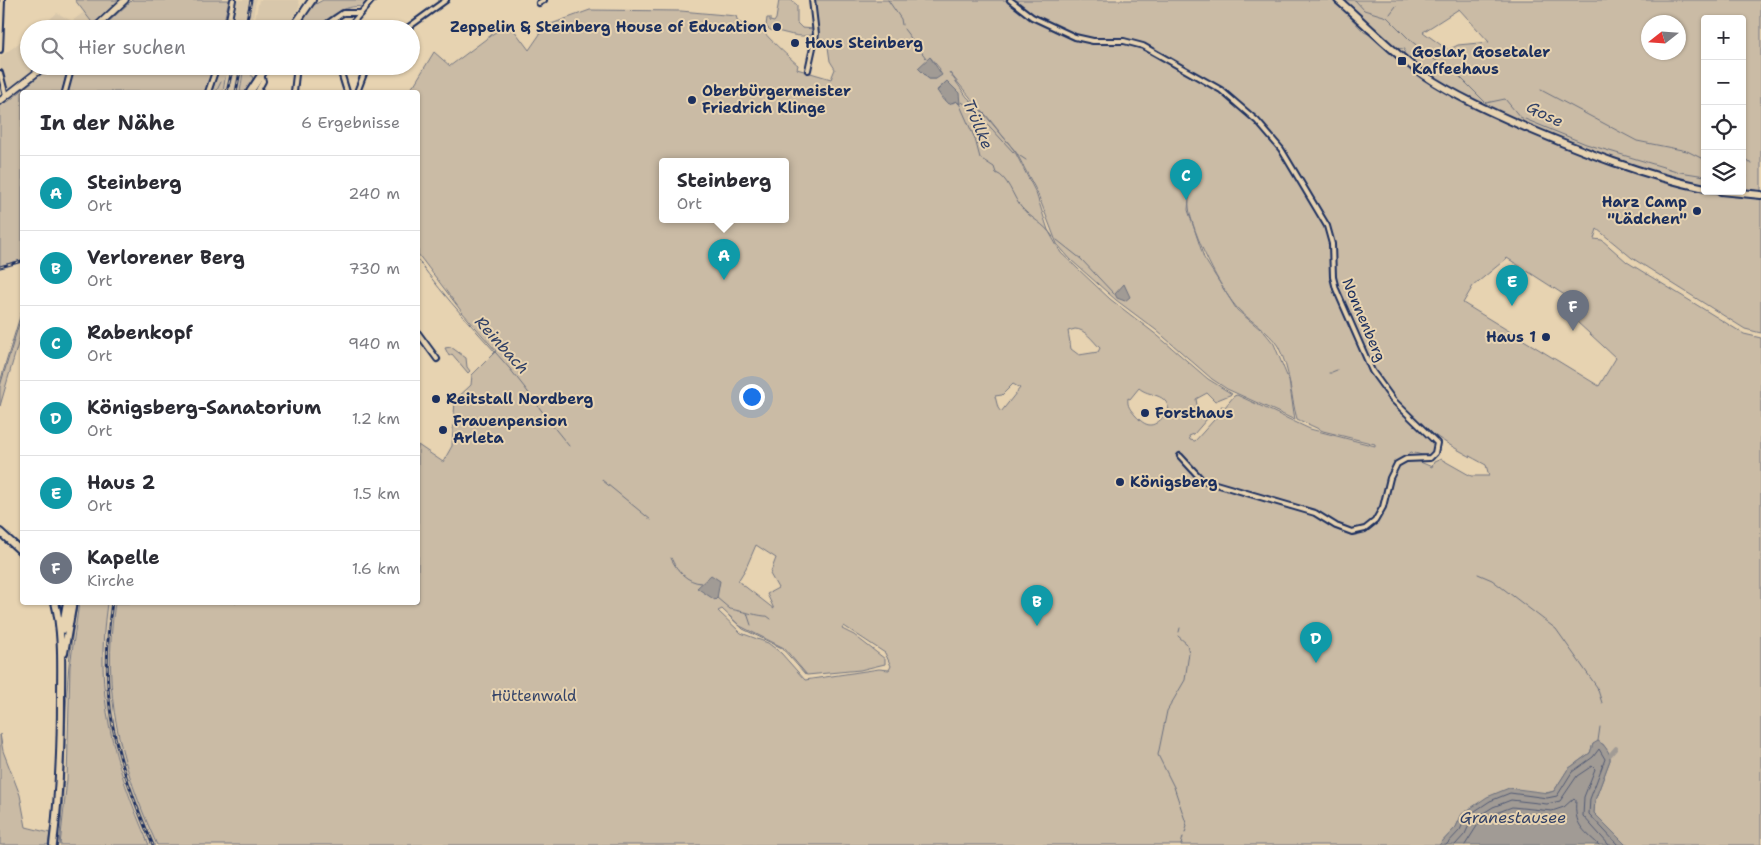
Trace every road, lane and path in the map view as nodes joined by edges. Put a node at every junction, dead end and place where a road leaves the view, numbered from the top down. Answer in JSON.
{"nodes":[{"id":1,"x":2,"y":0,"type":"edge"},
{"id":2,"x":125,"y":0,"type":"edge"},
{"id":3,"x":233,"y":0,"type":"edge"},
{"id":4,"x":307,"y":0,"type":"edge"},
{"id":5,"x":312,"y":0,"type":"edge"},
{"id":6,"x":372,"y":0,"type":"edge"},
{"id":7,"x":446,"y":0,"type":"edge"},
{"id":8,"x":544,"y":0,"type":"edge"},
{"id":9,"x":812,"y":0,"type":"edge"},
{"id":10,"x":1010,"y":0,"type":"edge"},
{"id":11,"x":1338,"y":0,"type":"edge"},
{"id":12,"x":539,"y":3,"type":"dead end"},
{"id":13,"x":1,"y":8,"type":"edge"},
{"id":14,"x":304,"y":10,"type":"junction"},
{"id":15,"x":360,"y":13,"type":"junction"},
{"id":16,"x":104,"y":20,"type":"edge"},
{"id":17,"x":229,"y":20,"type":"edge"},
{"id":18,"x":298,"y":20,"type":"edge"},
{"id":19,"x":333,"y":20,"type":"edge"},
{"id":20,"x":354,"y":20,"type":"edge"},
{"id":21,"x":418,"y":20,"type":"edge"},
{"id":22,"x":0,"y":50,"type":"edge"},
{"id":23,"x":808,"y":70,"type":"dead end"},
{"id":24,"x":0,"y":73,"type":"edge"},
{"id":25,"x":33,"y":75,"type":"edge"},
{"id":26,"x":69,"y":75,"type":"edge"},
{"id":27,"x":214,"y":75,"type":"edge"},
{"id":28,"x":261,"y":75,"type":"joint"},
{"id":29,"x":296,"y":75,"type":"edge"},
{"id":30,"x":341,"y":75,"type":"edge"},
{"id":31,"x":364,"y":75,"type":"edge"},
{"id":32,"x":65,"y":90,"type":"edge"},
{"id":33,"x":209,"y":90,"type":"edge"},
{"id":34,"x":251,"y":90,"type":"edge"},
{"id":35,"x":258,"y":90,"type":"edge"},
{"id":36,"x":294,"y":90,"type":"edge"},
{"id":37,"x":345,"y":90,"type":"edge"},
{"id":38,"x":358,"y":90,"type":"edge"},
{"id":39,"x":6,"y":96,"type":"junction"},
{"id":40,"x":0,"y":101,"type":"edge"},
{"id":41,"x":1701,"y":187,"type":"edge"},
{"id":42,"x":1746,"y":194,"type":"edge"},
{"id":43,"x":1761,"y":195,"type":"edge"},
{"id":44,"x":420,"y":336,"type":"edge"},
{"id":45,"x":437,"y":359,"type":"dead end"},
{"id":46,"x":1180,"y":456,"type":"dead end"},
{"id":47,"x":0,"y":532,"type":"edge"},
{"id":48,"x":0,"y":537,"type":"edge"},
{"id":49,"x":20,"y":550,"type":"edge"},
{"id":50,"x":20,"y":556,"type":"edge"},
{"id":51,"x":55,"y":605,"type":"edge"},
{"id":52,"x":66,"y":605,"type":"edge"},
{"id":53,"x":72,"y":605,"type":"edge"},
{"id":54,"x":60,"y":644,"type":"junction"},
{"id":55,"x":61,"y":684,"type":"junction"},
{"id":56,"x":53,"y":845,"type":"edge"}],
"edges":[{"from":1,"to":13,"type":"street"},
{"from":2,"to":16,"type":"main road"},
{"from":3,"to":17,"type":"street"},
{"from":4,"to":14,"type":"main road"},
{"from":5,"to":14,"type":"main road"},
{"from":6,"to":15,"type":"street"},
{"from":7,"to":21,"type":"street"},
{"from":8,"to":12,"type":"street"},
{"from":9,"to":23,"type":"street"},
{"from":10,"to":46,"type":"street","name":"Nonnenberg"},
{"from":11,"to":41,"type":"main road"},
{"from":13,"to":22,"type":"street"},
{"from":14,"to":18,"type":"main road"},
{"from":15,"to":19,"type":"street"},
{"from":15,"to":20,"type":"street"},
{"from":24,"to":39,"type":"street"},
{"from":25,"to":39,"type":"main road"},
{"from":26,"to":32,"type":"street"},
{"from":27,"to":33,"type":"street"},
{"from":28,"to":34,"type":"main road"},
{"from":28,"to":35,"type":"street"},
{"from":29,"to":36,"type":"street"},
{"from":30,"to":37,"type":"street"},
{"from":31,"to":38,"type":"street"},
{"from":39,"to":40,"type":"main road"},
{"from":42,"to":43,"type":"main road"},
{"from":44,"to":45,"type":"street"},
{"from":47,"to":49,"type":"main road"},
{"from":48,"to":50,"type":"main road"},
{"from":51,"to":54,"type":"main road"},
{"from":52,"to":54,"type":"main road"},
{"from":53,"to":55,"type":"main road"},
{"from":54,"to":55,"type":"main road"},
{"from":55,"to":56,"type":"main road"}]}
